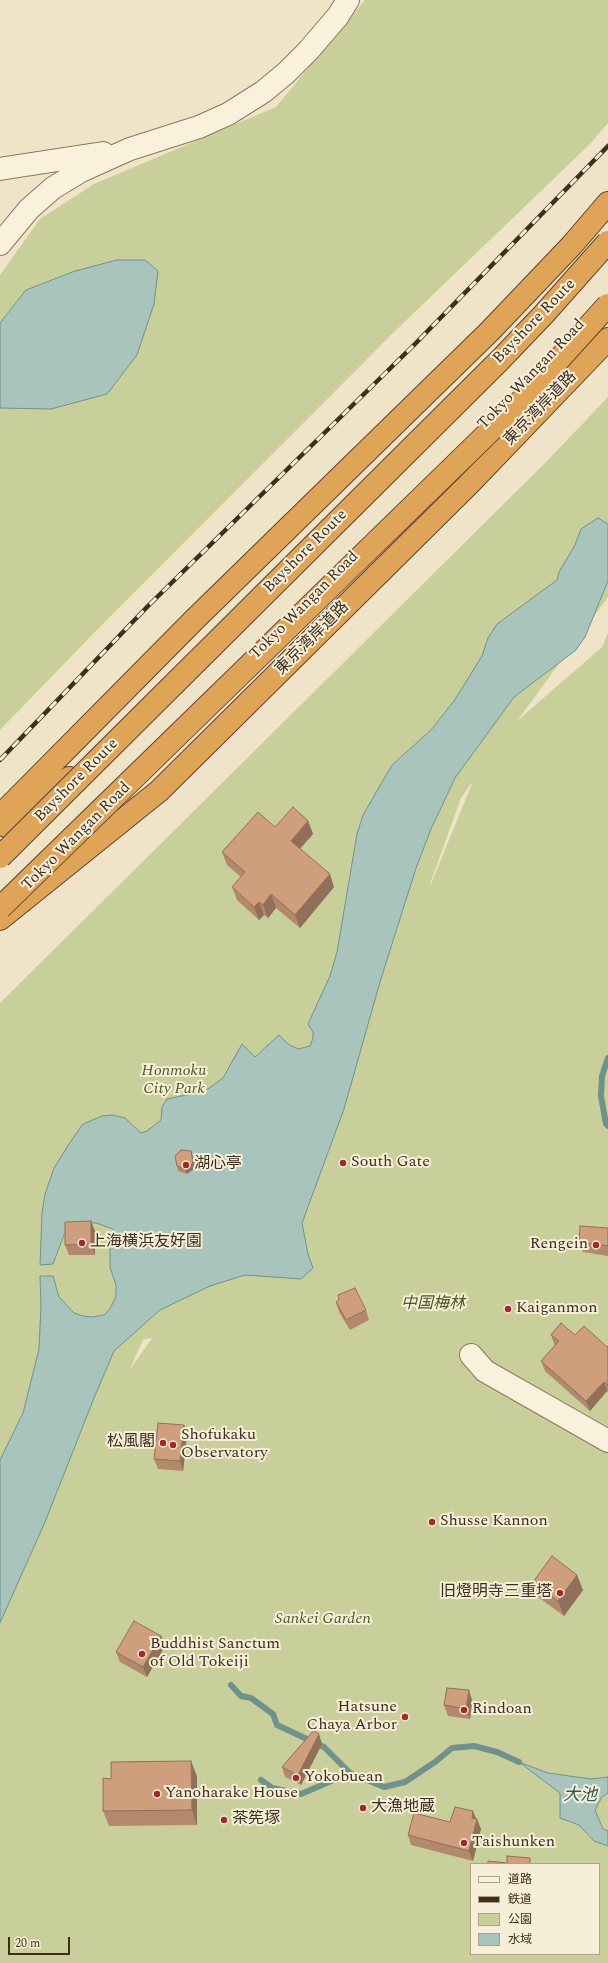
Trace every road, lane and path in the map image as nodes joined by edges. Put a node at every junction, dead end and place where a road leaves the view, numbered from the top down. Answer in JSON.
{"nodes":[{"id":1,"x":348,"y":0,"type":"edge"},
{"id":2,"x":130,"y":149,"type":"junction"},
{"id":3,"x":0,"y":169,"type":"edge"},
{"id":4,"x":608,"y":203,"type":"edge"},
{"id":5,"x":608,"y":242,"type":"edge"},
{"id":6,"x":0,"y":244,"type":"edge"},
{"id":7,"x":608,"y":252,"type":"edge"},
{"id":8,"x":608,"y":295,"type":"edge"},
{"id":9,"x":608,"y":305,"type":"edge"},
{"id":10,"x":608,"y":339,"type":"edge"},
{"id":11,"x":0,"y":816,"type":"edge"},
{"id":12,"x":0,"y":831,"type":"edge"},
{"id":13,"x":0,"y":857,"type":"edge"},
{"id":14,"x":0,"y":908,"type":"edge"},
{"id":15,"x":0,"y":916,"type":"edge"},
{"id":16,"x":0,"y":919,"type":"edge"},
{"id":17,"x":471,"y":1355,"type":"dead end"},
{"id":18,"x":608,"y":1441,"type":"edge"}],
"edges":[{"from":1,"to":2,"type":"street"},
{"from":2,"to":3,"type":"street"},
{"from":2,"to":6,"type":"street"},
{"from":4,"to":11,"type":"highway"},
{"from":5,"to":13,"type":"highway","name":"Bayshore Route","bridge":true},
{"from":7,"to":12,"type":"highway","name":"Tokyo Wangan Road","bridge":true},
{"from":8,"to":15,"type":"highway","name":"Tokyo Wangan Road","bridge":true},
{"from":9,"to":14,"type":"highway","bridge":true},
{"from":10,"to":16,"type":"highway","name":"東京湾岸道路"},
{"from":17,"to":18,"type":"street"}]}
